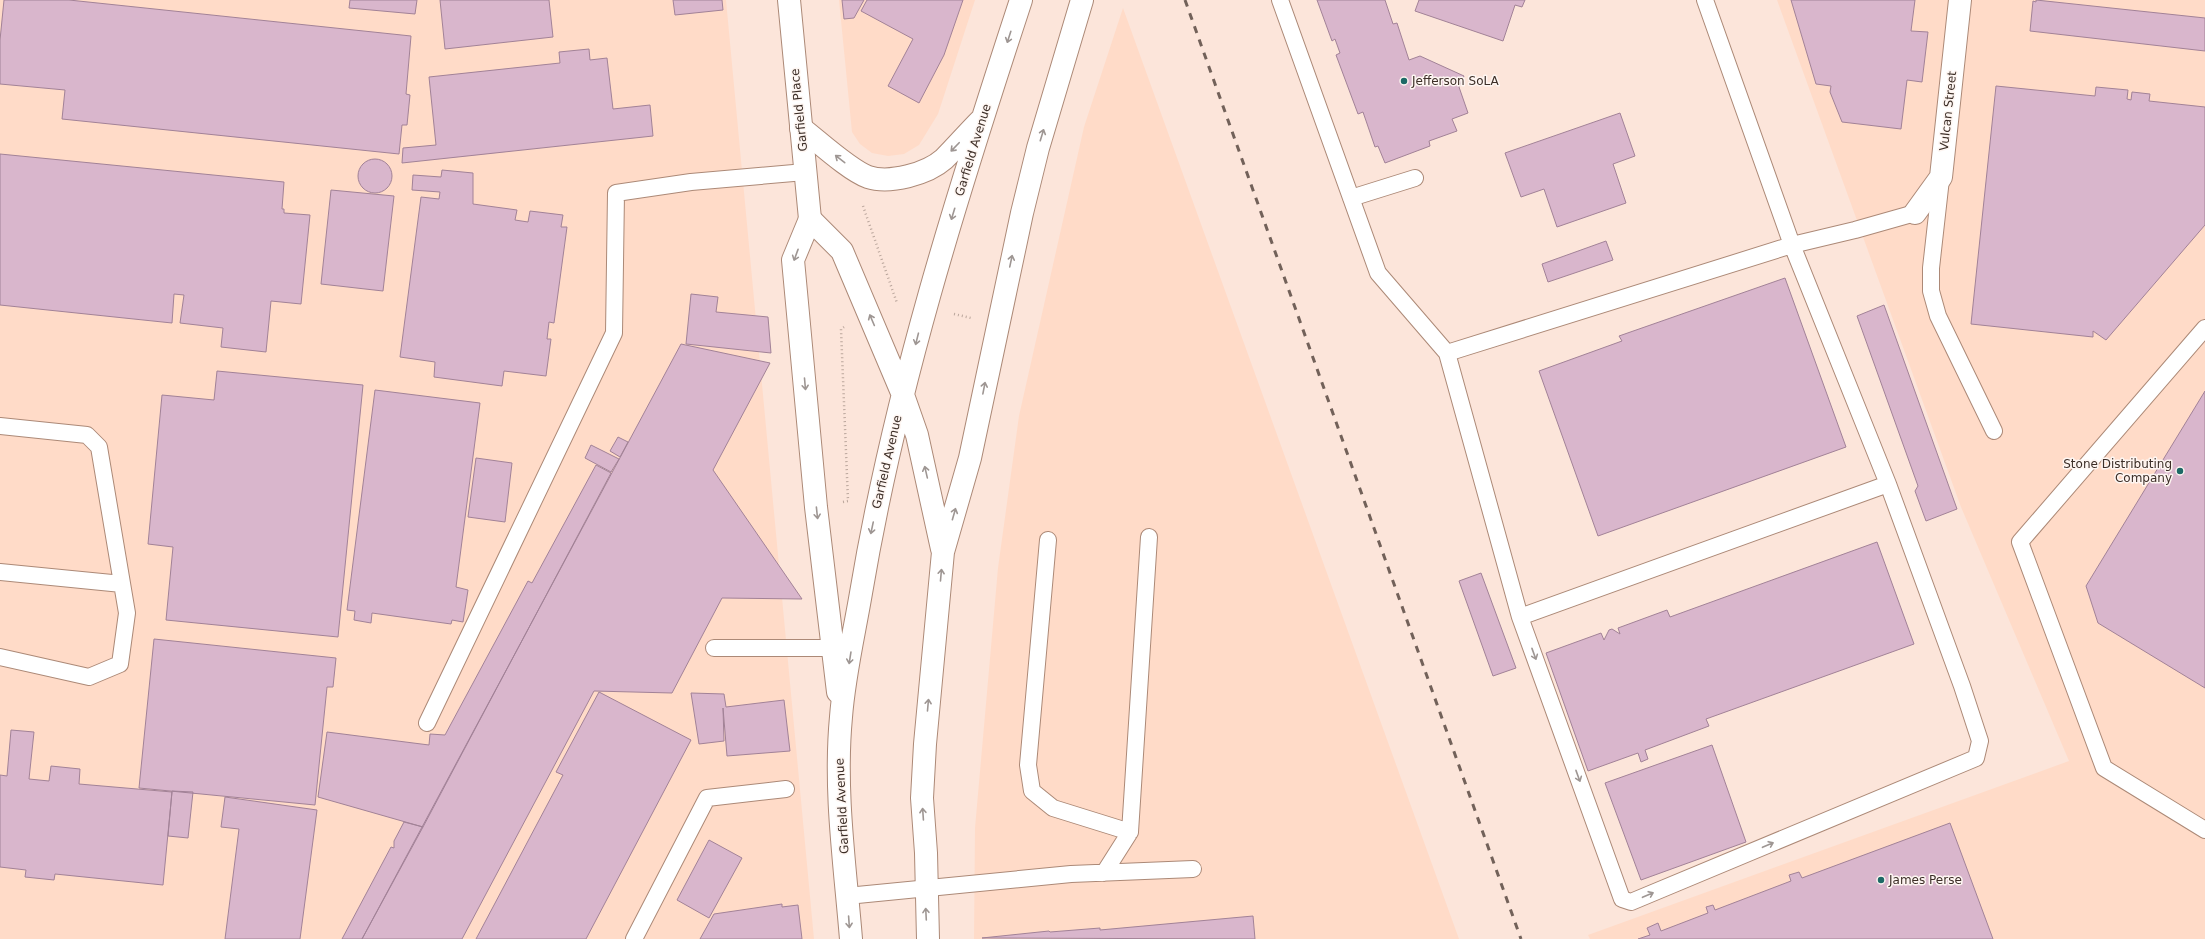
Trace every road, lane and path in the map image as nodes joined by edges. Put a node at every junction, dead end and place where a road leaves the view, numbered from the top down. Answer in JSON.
{"nodes":[{"id":1,"x":789,"y":0,"type":"edge"},
{"id":2,"x":1021,"y":0,"type":"edge"},
{"id":3,"x":1082,"y":0,"type":"edge"},
{"id":4,"x":1280,"y":0,"type":"edge"},
{"id":5,"x":1705,"y":0,"type":"edge"},
{"id":6,"x":1960,"y":0,"type":"edge"},
{"id":7,"x":982,"y":119,"type":"junction"},
{"id":8,"x":801,"y":128,"type":"junction"},
{"id":9,"x":805,"y":172,"type":"junction"},
{"id":10,"x":1941,"y":177,"type":"junction"},
{"id":11,"x":1414,"y":178,"type":"dead end"},
{"id":12,"x":1351,"y":198,"type":"junction"},
{"id":13,"x":863,"y":200,"type":"dead end"},
{"id":14,"x":1915,"y":213,"type":"joint"},
{"id":15,"x":810,"y":219,"type":"junction"},
{"id":16,"x":1792,"y":244,"type":"junction"},
{"id":17,"x":897,"y":303,"type":"dead end"},
{"id":18,"x":952,"y":313,"type":"dead end"},
{"id":19,"x":978,"y":319,"type":"dead end"},
{"id":20,"x":847,"y":325,"type":"dead end"},
{"id":21,"x":2205,"y":328,"type":"edge"},
{"id":22,"x":1447,"y":353,"type":"junction"},
{"id":23,"x":903,"y":395,"type":"junction"},
{"id":24,"x":0,"y":426,"type":"edge"},
{"id":25,"x":1994,"y":431,"type":"dead end"},
{"id":26,"x":1888,"y":484,"type":"junction"},
{"id":27,"x":838,"y":503,"type":"dead end"},
{"id":28,"x":1149,"y":537,"type":"dead end"},
{"id":29,"x":1048,"y":540,"type":"dead end"},
{"id":30,"x":943,"y":552,"type":"junction"},
{"id":31,"x":0,"y":572,"type":"edge"},
{"id":32,"x":122,"y":584,"type":"junction"},
{"id":33,"x":1520,"y":617,"type":"junction"},
{"id":34,"x":714,"y":648,"type":"dead end"},
{"id":35,"x":832,"y":648,"type":"junction"},
{"id":36,"x":0,"y":657,"type":"edge"},
{"id":37,"x":841,"y":715,"type":"junction"},
{"id":38,"x":427,"y":723,"type":"dead end"},
{"id":39,"x":786,"y":789,"type":"dead end"},
{"id":40,"x":2205,"y":830,"type":"edge"},
{"id":41,"x":1130,"y":832,"type":"junction"},
{"id":42,"x":1193,"y":869,"type":"dead end"},
{"id":43,"x":1104,"y":873,"type":"junction"},
{"id":44,"x":925,"y":888,"type":"junction"},
{"id":45,"x":847,"y":896,"type":"junction"},
{"id":46,"x":634,"y":939,"type":"edge"},
{"id":47,"x":851,"y":939,"type":"edge"},
{"id":48,"x":928,"y":939,"type":"edge"}],
"edges":[{"from":1,"to":8,"type":"main road","name":"Garfield Place"},
{"from":2,"to":7,"type":"main road","name":"Garfield Avenue","one_way":true},
{"from":30,"to":3,"type":"main road","one_way":true},
{"from":4,"to":12,"type":"lane"},
{"from":5,"to":16,"type":"lane"},
{"from":6,"to":10,"type":"main road","name":"Vulcan Street"},
{"from":7,"to":8,"type":"main road","one_way":true},
{"from":7,"to":23,"type":"main road","name":"Garfield Avenue","one_way":true},
{"from":8,"to":9,"type":"main road","name":"Garfield Place"},
{"from":9,"to":15,"type":"main road","name":"Garfield Place"},
{"from":9,"to":38,"type":"lane"},
{"from":10,"to":14,"type":"main road","name":"Vulcan Street"},
{"from":10,"to":25,"type":"lane"},
{"from":11,"to":12,"type":"lane"},
{"from":12,"to":22,"type":"lane"},
{"from":13,"to":17,"type":"path"},
{"from":14,"to":16,"type":"lane"},
{"from":23,"to":15,"type":"main road","one_way":true},
{"from":15,"to":35,"type":"main road","one_way":true},
{"from":16,"to":22,"type":"lane"},
{"from":16,"to":26,"type":"lane"},
{"from":18,"to":19,"type":"path"},
{"from":20,"to":27,"type":"path"},
{"from":21,"to":40,"type":"lane"},
{"from":22,"to":33,"type":"lane"},
{"from":30,"to":23,"type":"main road","one_way":true},
{"from":23,"to":37,"type":"main road","name":"Garfield Avenue","one_way":true},
{"from":24,"to":32,"type":"lane"},
{"from":26,"to":33,"type":"lane"},
{"from":33,"to":26,"type":"lane","one_way":true},
{"from":28,"to":41,"type":"lane"},
{"from":29,"to":41,"type":"lane"},
{"from":44,"to":30,"type":"main road","one_way":true},
{"from":31,"to":32,"type":"lane"},
{"from":32,"to":36,"type":"lane"},
{"from":34,"to":35,"type":"lane"},
{"from":35,"to":37,"type":"main road"},
{"from":37,"to":45,"type":"main road","name":"Garfield Avenue"},
{"from":39,"to":46,"type":"lane"},
{"from":41,"to":43,"type":"lane"},
{"from":42,"to":43,"type":"lane"},
{"from":43,"to":44,"type":"lane"},
{"from":44,"to":45,"type":"lane"},
{"from":48,"to":44,"type":"main road","one_way":true},
{"from":45,"to":47,"type":"main road","name":"Garfield Avenue","one_way":true}]}
